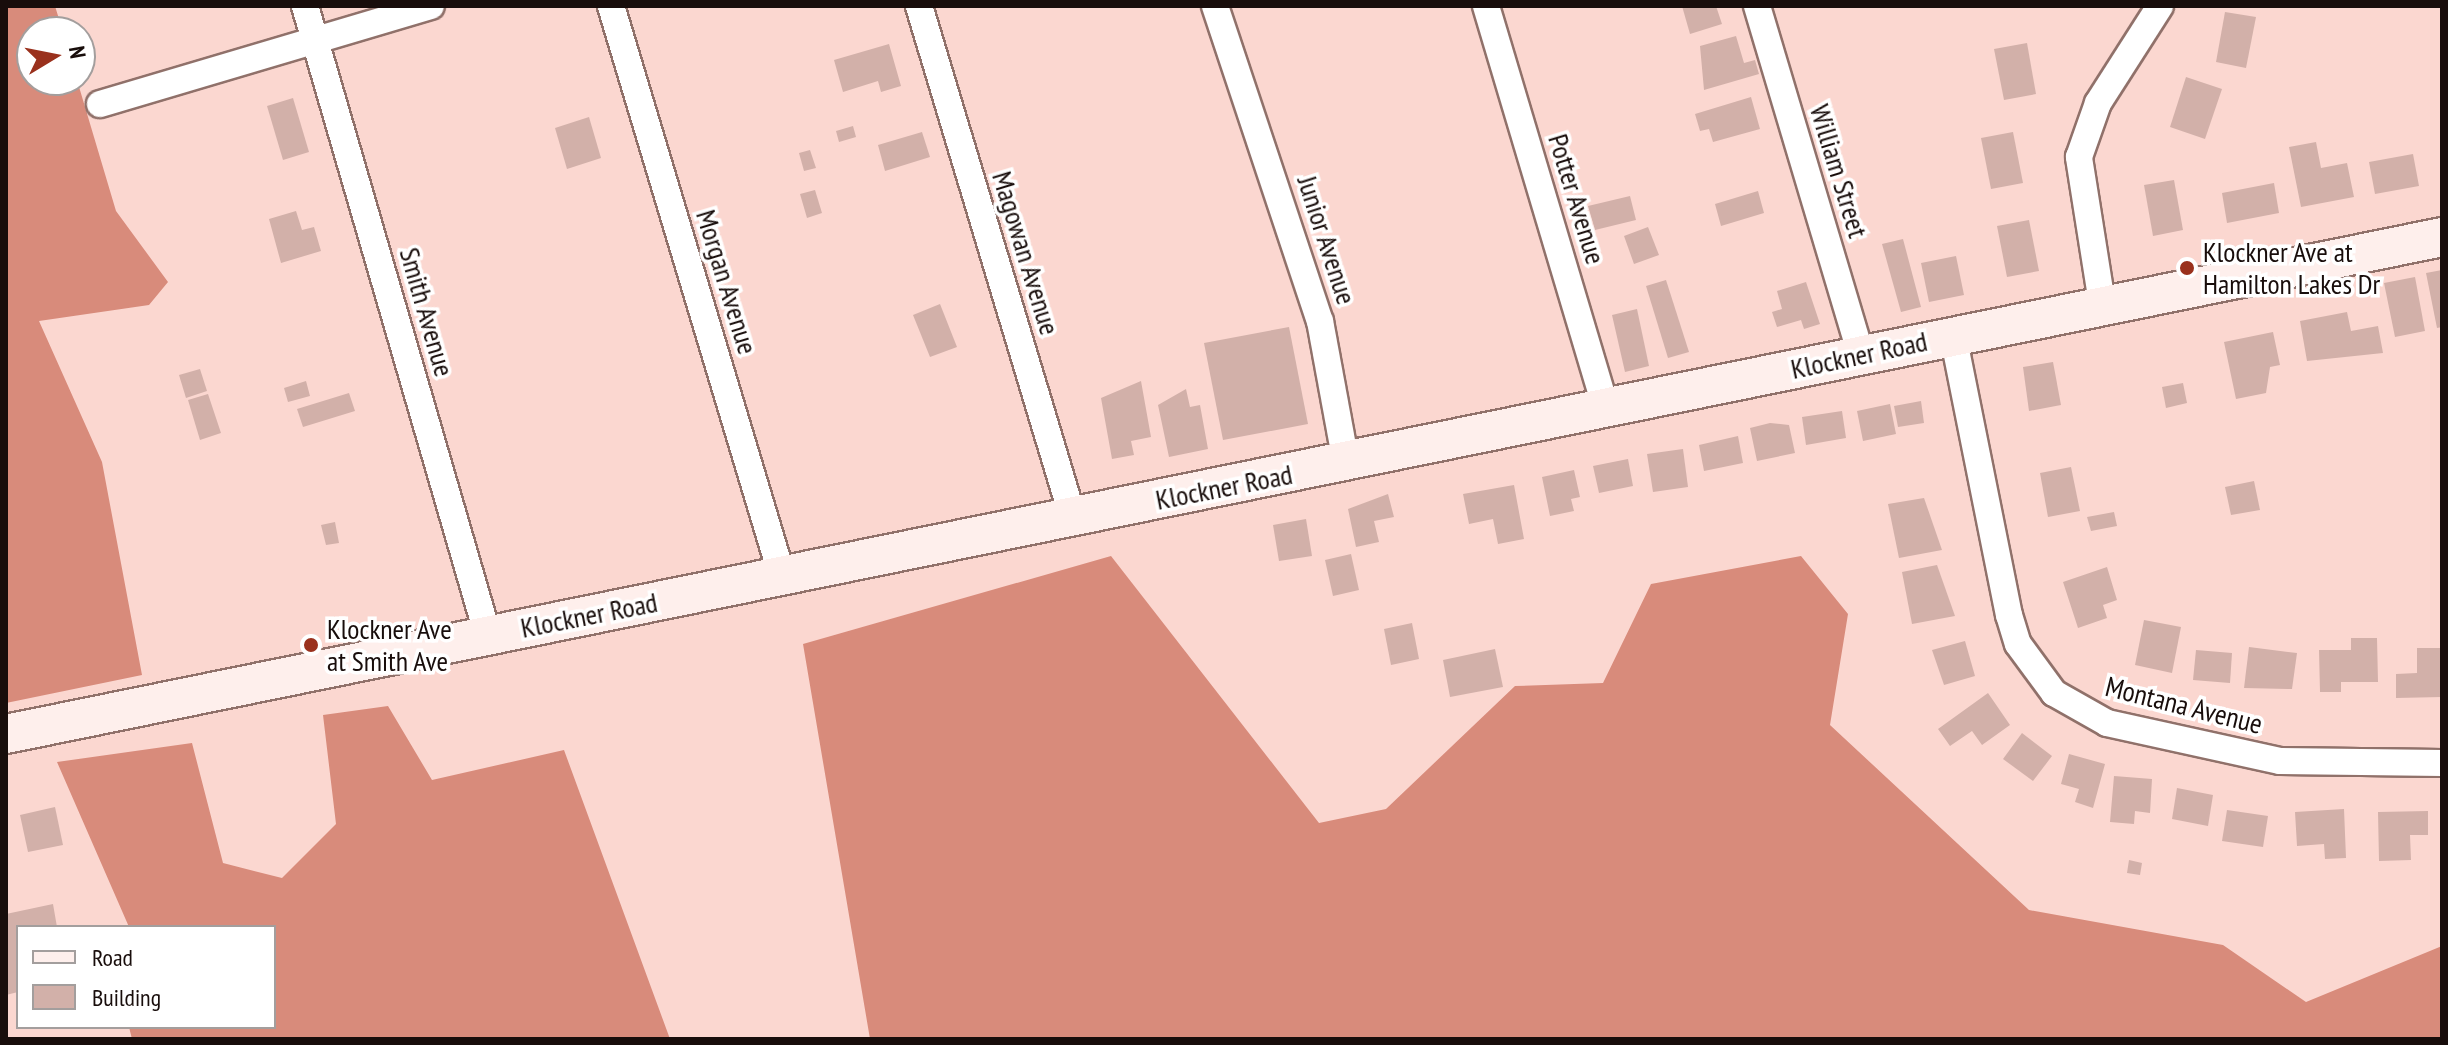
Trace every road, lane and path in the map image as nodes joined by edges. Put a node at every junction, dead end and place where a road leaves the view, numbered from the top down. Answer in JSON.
{"nodes":[{"id":1,"x":305,"y":6,"type":"edge"},
{"id":2,"x":431,"y":6,"type":"edge"},
{"id":3,"x":611,"y":6,"type":"edge"},
{"id":4,"x":919,"y":6,"type":"edge"},
{"id":5,"x":1215,"y":6,"type":"edge"},
{"id":6,"x":1486,"y":6,"type":"edge"},
{"id":7,"x":1757,"y":6,"type":"edge"},
{"id":8,"x":2160,"y":6,"type":"edge"},
{"id":9,"x":315,"y":40,"type":"junction"},
{"id":10,"x":100,"y":104,"type":"dead end"},
{"id":11,"x":2442,"y":237,"type":"edge"},
{"id":12,"x":2102,"y":303,"type":"junction"},
{"id":13,"x":1953,"y":335,"type":"junction"},
{"id":14,"x":1861,"y":354,"type":"junction"},
{"id":15,"x":1607,"y":411,"type":"junction"},
{"id":16,"x":1346,"y":463,"type":"junction"},
{"id":17,"x":1073,"y":518,"type":"junction"},
{"id":18,"x":782,"y":576,"type":"junction"},
{"id":19,"x":488,"y":636,"type":"junction"},
{"id":20,"x":6,"y":734,"type":"edge"},
{"id":21,"x":2442,"y":763,"type":"edge"}],
"edges":[{"from":1,"to":9,"type":"street","name":"Smith Avenue"},
{"from":2,"to":9,"type":"street"},
{"from":3,"to":18,"type":"street","name":"Morgan Avenue"},
{"from":4,"to":17,"type":"street","name":"Magowan Avenue"},
{"from":5,"to":16,"type":"street","name":"Junior Avenue"},
{"from":6,"to":15,"type":"street","name":"Potter Avenue"},
{"from":7,"to":14,"type":"street","name":"William Street"},
{"from":8,"to":12,"type":"street"},
{"from":9,"to":10,"type":"street"},
{"from":9,"to":19,"type":"street","name":"Smith Avenue"},
{"from":11,"to":12,"type":"main road","name":"Klockner Road"},
{"from":12,"to":13,"type":"main road","name":"Klockner Road"},
{"from":13,"to":14,"type":"main road","name":"Klockner Road"},
{"from":13,"to":21,"type":"street","name":"Montana Avenue"},
{"from":14,"to":15,"type":"main road","name":"Klockner Road"},
{"from":15,"to":16,"type":"main road","name":"Klockner Road"},
{"from":16,"to":17,"type":"main road","name":"Klockner Road"},
{"from":17,"to":18,"type":"main road","name":"Klockner Road"},
{"from":18,"to":19,"type":"main road","name":"Klockner Road"},
{"from":19,"to":20,"type":"main road","name":"Klockner Road"}]}
